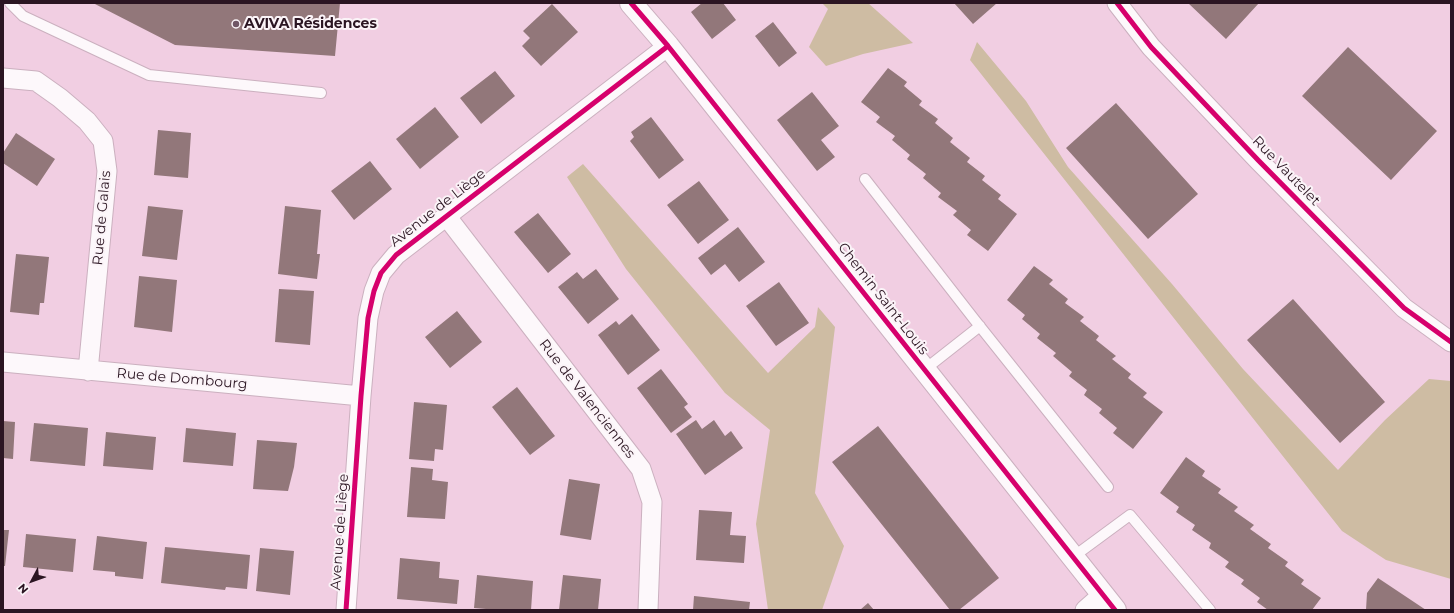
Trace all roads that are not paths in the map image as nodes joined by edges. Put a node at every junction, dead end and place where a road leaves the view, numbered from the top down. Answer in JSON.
{"nodes":[{"id":1,"x":10,"y":3,"type":"edge"},
{"id":2,"x":631,"y":3,"type":"edge"},
{"id":3,"x":1117,"y":3,"type":"edge"},
{"id":4,"x":668,"y":46,"type":"junction"},
{"id":5,"x":3,"y":78,"type":"edge"},
{"id":6,"x":321,"y":93,"type":"dead end"},
{"id":7,"x":865,"y":179,"type":"dead end"},
{"id":8,"x":447,"y":217,"type":"junction"},
{"id":9,"x":980,"y":326,"type":"junction"},
{"id":10,"x":1451,"y":342,"type":"edge"},
{"id":11,"x":3,"y":362,"type":"edge"},
{"id":12,"x":924,"y":370,"type":"junction"},
{"id":13,"x":88,"y":371,"type":"junction"},
{"id":14,"x":361,"y":396,"type":"junction"},
{"id":15,"x":1108,"y":487,"type":"dead end"},
{"id":16,"x":1073,"y":557,"type":"junction"},
{"id":17,"x":1109,"y":602,"type":"edge"},
{"id":18,"x":346,"y":610,"type":"edge"},
{"id":19,"x":648,"y":610,"type":"edge"},
{"id":20,"x":1085,"y":610,"type":"edge"},
{"id":21,"x":1210,"y":610,"type":"edge"}],
"edges":[{"from":1,"to":6,"type":"lane"},
{"from":2,"to":4,"type":"street","name":"Chemin Saint-Louis"},
{"from":3,"to":10,"type":"street","name":"Rue Vautelet"},
{"from":4,"to":8,"type":"street","name":"Avenue de Liège"},
{"from":4,"to":12,"type":"street","name":"Chemin Saint-Louis"},
{"from":5,"to":13,"type":"street","name":"Rue de Galais"},
{"from":7,"to":9,"type":"lane"},
{"from":8,"to":14,"type":"street","name":"Avenue de Liège"},
{"from":8,"to":19,"type":"street","name":"Rue de Valenciennes"},
{"from":9,"to":12,"type":"lane"},
{"from":9,"to":15,"type":"lane"},
{"from":11,"to":13,"type":"street","name":"Rue de Dombourg"},
{"from":12,"to":16,"type":"street","name":"Chemin Saint-Louis"},
{"from":13,"to":14,"type":"street","name":"Rue de Dombourg"},
{"from":14,"to":18,"type":"street","name":"Avenue de Liège"},
{"from":16,"to":17,"type":"street","name":"Chemin Saint-Louis"},
{"from":16,"to":21,"type":"lane"},
{"from":17,"to":20,"type":"street"}]}
